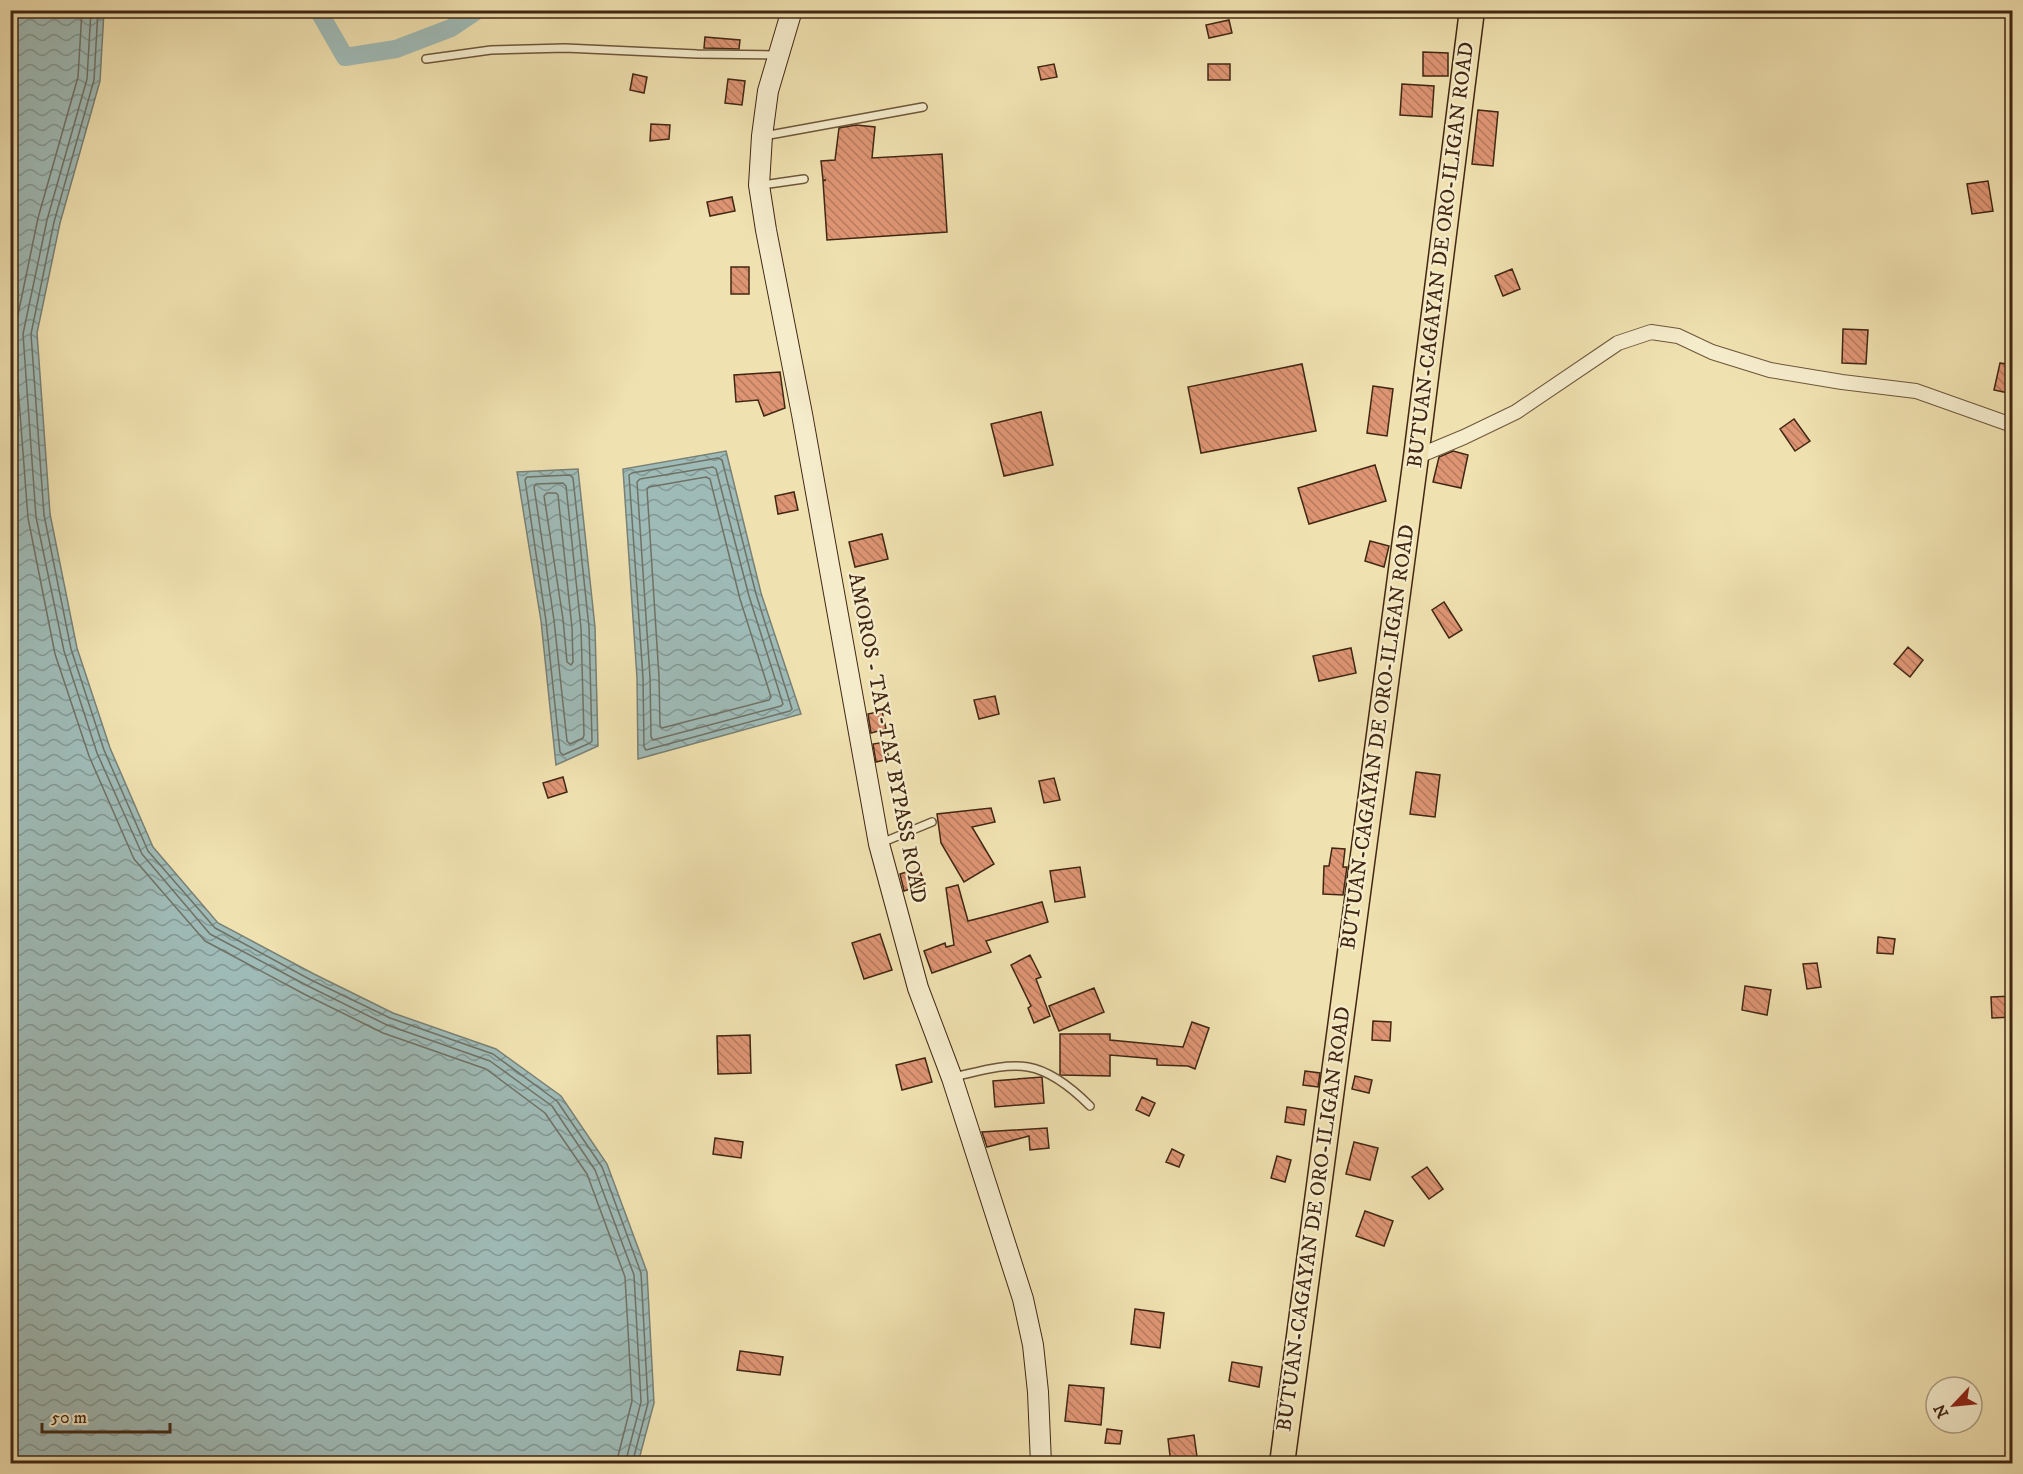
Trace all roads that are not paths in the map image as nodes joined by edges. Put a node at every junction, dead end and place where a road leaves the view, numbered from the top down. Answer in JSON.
{"nodes":[{"id":1,"x":792,"y":10,"type":"edge"},
{"id":2,"x":1472,"y":10,"type":"edge"},
{"id":3,"x":778,"y":55,"type":"junction"},
{"id":4,"x":426,"y":59,"type":"dead end"},
{"id":5,"x":923,"y":107,"type":"dead end"},
{"id":6,"x":762,"y":136,"type":"junction"},
{"id":7,"x":804,"y":178,"type":"dead end"},
{"id":8,"x":759,"y":185,"type":"junction"},
{"id":9,"x":2013,"y":425,"type":"edge"},
{"id":10,"x":1416,"y":457,"type":"junction"},
{"id":11,"x":933,"y":822,"type":"dead end"},
{"id":12,"x":879,"y":844,"type":"junction"},
{"id":13,"x":952,"y":1078,"type":"junction"},
{"id":14,"x":1090,"y":1106,"type":"dead end"},
{"id":15,"x":1041,"y":1464,"type":"edge"},
{"id":16,"x":1282,"y":1464,"type":"edge"}],
"edges":[{"from":1,"to":3,"type":"street","name":"AMOROS - TAY-TAY BYPASS ROAD"},
{"from":2,"to":10,"type":"highway","name":"BUTUAN-CAGAYAN DE ORO-ILIGAN ROAD"},
{"from":3,"to":4,"type":"lane"},
{"from":3,"to":6,"type":"street","name":"AMOROS - TAY-TAY BYPASS ROAD"},
{"from":5,"to":6,"type":"lane"},
{"from":6,"to":8,"type":"street","name":"AMOROS - TAY-TAY BYPASS ROAD"},
{"from":7,"to":8,"type":"lane"},
{"from":8,"to":12,"type":"street","name":"AMOROS - TAY-TAY BYPASS ROAD"},
{"from":9,"to":10,"type":"street"},
{"from":10,"to":16,"type":"highway","name":"BUTUAN-CAGAYAN DE ORO-ILIGAN ROAD"},
{"from":11,"to":12,"type":"lane"},
{"from":12,"to":13,"type":"street","name":"AMOROS - TAY-TAY BYPASS ROAD"},
{"from":13,"to":14,"type":"lane"},
{"from":13,"to":15,"type":"street","name":"AMOROS - TAY-TAY BYPASS ROAD"}]}
